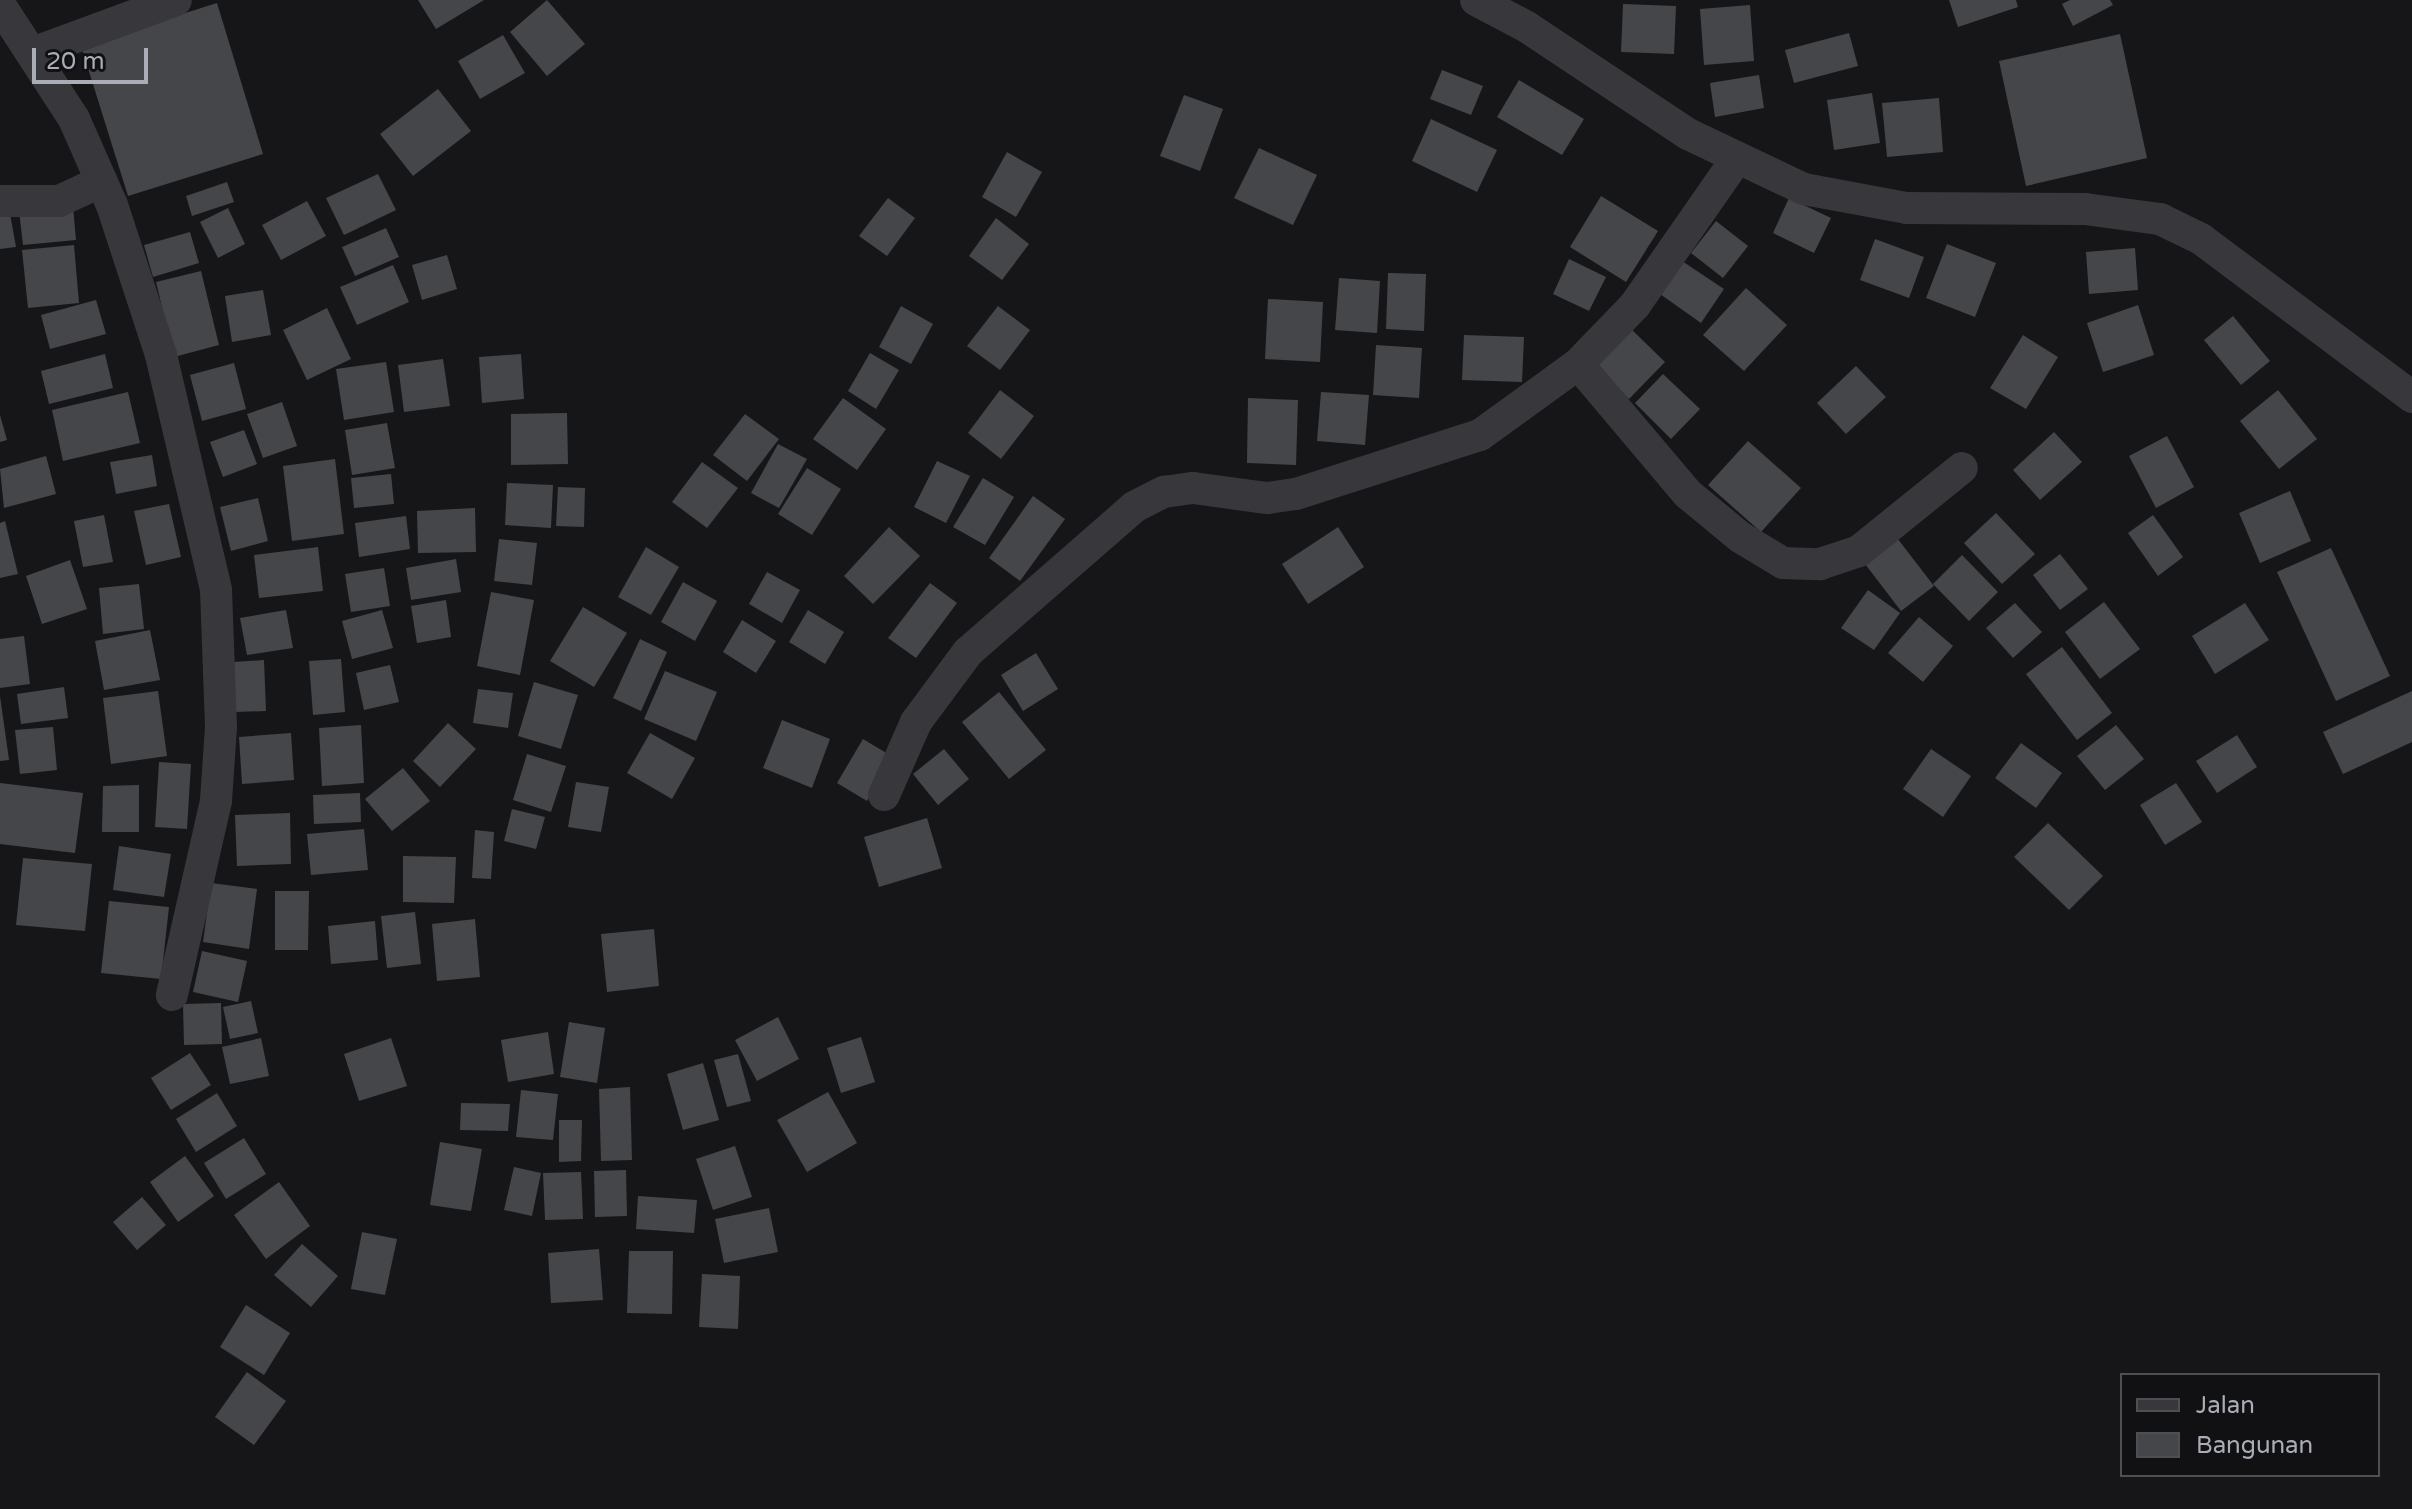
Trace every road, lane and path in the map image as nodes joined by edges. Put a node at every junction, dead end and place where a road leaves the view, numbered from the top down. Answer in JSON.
{"nodes":[{"id":1,"x":176,"y":0,"type":"edge"},
{"id":2,"x":1476,"y":0,"type":"edge"},
{"id":3,"x":0,"y":5,"type":"edge"},
{"id":4,"x":35,"y":52,"type":"junction"},
{"id":5,"x":1735,"y":161,"type":"junction"},
{"id":6,"x":102,"y":181,"type":"junction"},
{"id":7,"x":0,"y":201,"type":"edge"},
{"id":8,"x":1578,"y":364,"type":"junction"},
{"id":9,"x":2412,"y":397,"type":"edge"},
{"id":10,"x":1962,"y":468,"type":"dead end"},
{"id":11,"x":884,"y":795,"type":"dead end"},
{"id":12,"x":172,"y":995,"type":"dead end"}],
"edges":[{"from":1,"to":4,"type":"street"},
{"from":2,"to":5,"type":"street"},
{"from":3,"to":4,"type":"street"},
{"from":4,"to":6,"type":"street"},
{"from":5,"to":8,"type":"street"},
{"from":5,"to":9,"type":"street"},
{"from":6,"to":7,"type":"street"},
{"from":6,"to":12,"type":"street"},
{"from":8,"to":10,"type":"street"},
{"from":8,"to":11,"type":"street"}]}
